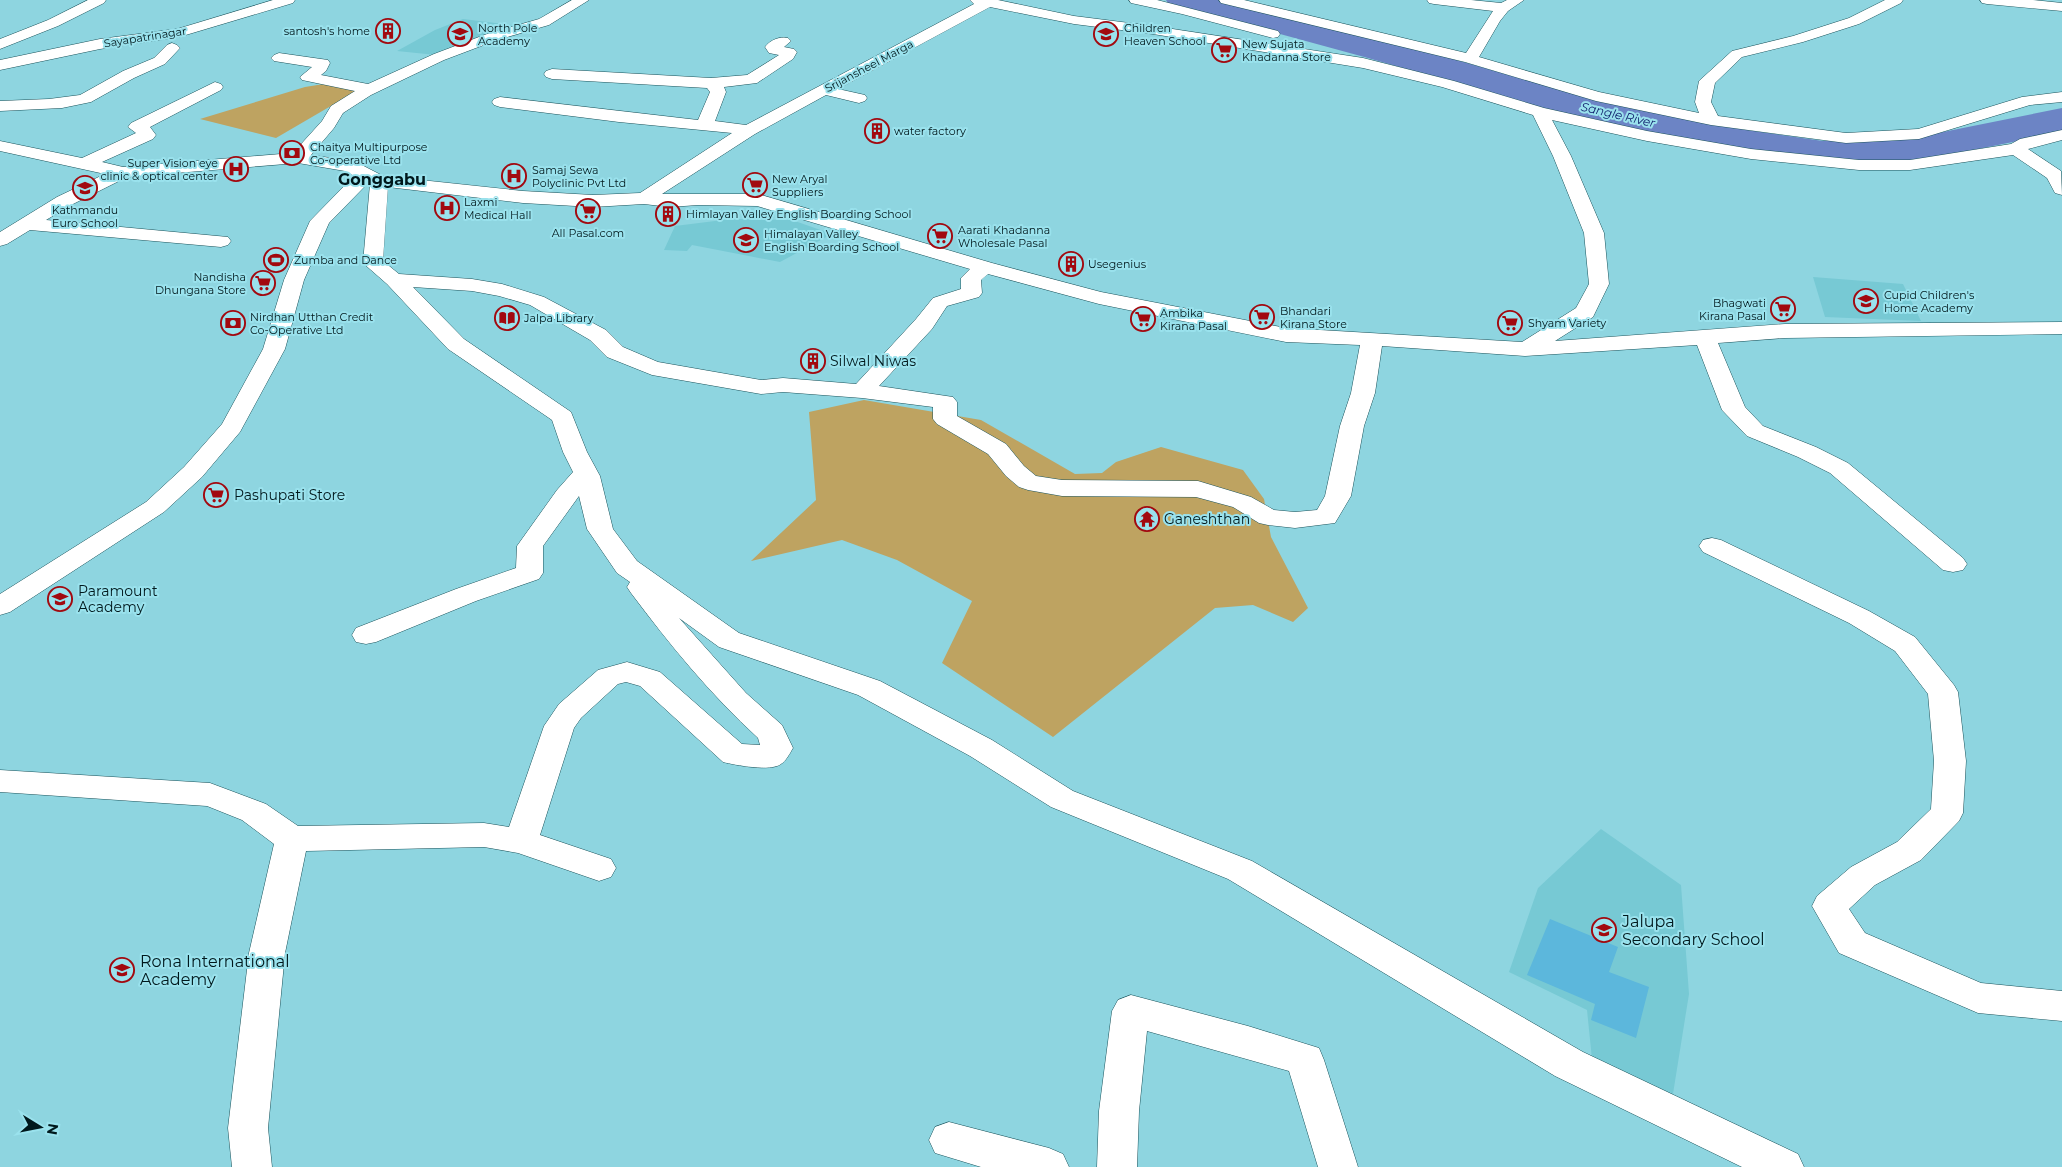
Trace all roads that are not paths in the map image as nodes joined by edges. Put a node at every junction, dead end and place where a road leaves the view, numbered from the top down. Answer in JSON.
{"nodes":[{"id":1,"x":99,"y":0,"type":"edge"},
{"id":2,"x":288,"y":0,"type":"edge"},
{"id":3,"x":582,"y":0,"type":"edge"},
{"id":4,"x":1136,"y":0,"type":"edge"},
{"id":5,"x":1226,"y":0,"type":"edge"},
{"id":6,"x":1434,"y":0,"type":"edge"},
{"id":7,"x":1517,"y":0,"type":"edge"},
{"id":8,"x":1896,"y":0,"type":"edge"},
{"id":9,"x":1987,"y":0,"type":"edge"},
{"id":10,"x":983,"y":1,"type":"edge"},
{"id":11,"x":2062,"y":7,"type":"edge"},
{"id":12,"x":1503,"y":8,"type":"junction"},
{"id":13,"x":782,"y":41,"type":"dead end"},
{"id":14,"x":0,"y":44,"type":"edge"},
{"id":15,"x":172,"y":48,"type":"dead end"},
{"id":16,"x":279,"y":58,"type":"dead end"},
{"id":17,"x":1470,"y":59,"type":"junction"},
{"id":18,"x":1363,"y":63,"type":"junction"},
{"id":19,"x":0,"y":65,"type":"edge"},
{"id":20,"x":552,"y":74,"type":"dead end"},
{"id":21,"x":711,"y":83,"type":"junction"},
{"id":22,"x":215,"y":87,"type":"dead end"},
{"id":23,"x":372,"y":90,"type":"junction"},
{"id":24,"x":823,"y":90,"type":"junction"},
{"id":25,"x":2062,"y":97,"type":"edge"},
{"id":26,"x":859,"y":98,"type":"dead end"},
{"id":27,"x":0,"y":106,"type":"edge"},
{"id":28,"x":503,"y":107,"type":"dead end"},
{"id":29,"x":1540,"y":112,"type":"junction"},
{"id":30,"x":1712,"y":120,"type":"junction"},
{"id":31,"x":712,"y":126,"type":"junction"},
{"id":32,"x":749,"y":130,"type":"junction"},
{"id":33,"x":2062,"y":135,"type":"edge"},
{"id":34,"x":0,"y":146,"type":"edge"},
{"id":35,"x":2021,"y":146,"type":"junction"},
{"id":36,"x":2062,"y":149,"type":"edge"},
{"id":37,"x":298,"y":158,"type":"junction"},
{"id":38,"x":84,"y":164,"type":"junction"},
{"id":39,"x":123,"y":172,"type":"junction"},
{"id":40,"x":372,"y":178,"type":"junction"},
{"id":41,"x":2062,"y":189,"type":"edge"},
{"id":42,"x":644,"y":198,"type":"junction"},
{"id":43,"x":24,"y":224,"type":"junction"},
{"id":44,"x":0,"y":240,"type":"edge"},
{"id":45,"x":221,"y":241,"type":"dead end"},
{"id":46,"x":984,"y":267,"type":"junction"},
{"id":47,"x":394,"y":280,"type":"junction"},
{"id":48,"x":2062,"y":328,"type":"edge"},
{"id":49,"x":1705,"y":338,"type":"junction"},
{"id":50,"x":1372,"y":339,"type":"junction"},
{"id":51,"x":1526,"y":350,"type":"junction"},
{"id":52,"x":862,"y":391,"type":"junction"},
{"id":53,"x":587,"y":476,"type":"junction"},
{"id":54,"x":1712,"y":546,"type":"dead end"},
{"id":55,"x":1953,"y":564,"type":"dead end"},
{"id":56,"x":626,"y":567,"type":"junction"},
{"id":57,"x":0,"y":606,"type":"edge"},
{"id":58,"x":366,"y":635,"type":"dead end"},
{"id":59,"x":0,"y":781,"type":"edge"},
{"id":60,"x":292,"y":840,"type":"junction"},
{"id":61,"x":521,"y":841,"type":"junction"},
{"id":62,"x":599,"y":868,"type":"dead end"},
{"id":63,"x":2062,"y":1006,"type":"edge"},
{"id":64,"x":950,"y":1140,"type":"dead end"},
{"id":65,"x":252,"y":1167,"type":"edge"},
{"id":66,"x":1049,"y":1167,"type":"edge"},
{"id":67,"x":1117,"y":1167,"type":"edge"},
{"id":68,"x":1338,"y":1167,"type":"edge"},
{"id":69,"x":1784,"y":1167,"type":"edge"}],
"edges":[{"from":1,"to":14,"type":"street"},
{"from":2,"to":19,"type":"street","name":"Sayapatrinagar"},
{"from":3,"to":23,"type":"street"},
{"from":4,"to":18,"type":"street"},
{"from":5,"to":17,"type":"street"},
{"from":6,"to":12,"type":"street"},
{"from":7,"to":12,"type":"street"},
{"from":8,"to":30,"type":"street"},
{"from":9,"to":11,"type":"street"},
{"from":10,"to":18,"type":"street"},
{"from":10,"to":24,"type":"street","name":"Srijansheel Marga"},
{"from":12,"to":17,"type":"street"},
{"from":13,"to":21,"type":"street"},
{"from":15,"to":27,"type":"street"},
{"from":16,"to":23,"type":"street"},
{"from":17,"to":30,"type":"street"},
{"from":18,"to":29,"type":"street"},
{"from":20,"to":21,"type":"street"},
{"from":21,"to":31,"type":"street"},
{"from":22,"to":38,"type":"street"},
{"from":23,"to":37,"type":"street"},
{"from":24,"to":26,"type":"street"},
{"from":24,"to":32,"type":"street","name":"Srijansheel Marga"},
{"from":25,"to":30,"type":"street"},
{"from":28,"to":31,"type":"street"},
{"from":29,"to":35,"type":"street"},
{"from":29,"to":51,"type":"street"},
{"from":31,"to":32,"type":"street"},
{"from":32,"to":42,"type":"street","name":"Srijansheel Marga"},
{"from":33,"to":35,"type":"street"},
{"from":34,"to":38,"type":"street"},
{"from":35,"to":36,"type":"street"},
{"from":35,"to":41,"type":"street"},
{"from":37,"to":39,"type":"street"},
{"from":37,"to":40,"type":"street"},
{"from":38,"to":39,"type":"street"},
{"from":39,"to":43,"type":"street"},
{"from":40,"to":42,"type":"street"},
{"from":40,"to":47,"type":"street"},
{"from":40,"to":57,"type":"street"},
{"from":42,"to":46,"type":"street"},
{"from":43,"to":44,"type":"street"},
{"from":43,"to":45,"type":"street"},
{"from":46,"to":50,"type":"street"},
{"from":46,"to":52,"type":"street"},
{"from":47,"to":52,"type":"street"},
{"from":47,"to":53,"type":"street"},
{"from":48,"to":49,"type":"street"},
{"from":49,"to":51,"type":"street"},
{"from":49,"to":55,"type":"street"},
{"from":50,"to":51,"type":"street"},
{"from":50,"to":52,"type":"street"},
{"from":53,"to":56,"type":"street"},
{"from":53,"to":58,"type":"street"},
{"from":54,"to":63,"type":"street"},
{"from":56,"to":61,"type":"street"},
{"from":56,"to":69,"type":"street"},
{"from":59,"to":60,"type":"street"},
{"from":60,"to":61,"type":"street"},
{"from":60,"to":65,"type":"street"},
{"from":61,"to":62,"type":"street"},
{"from":64,"to":66,"type":"street"},
{"from":67,"to":68,"type":"street"}]}
